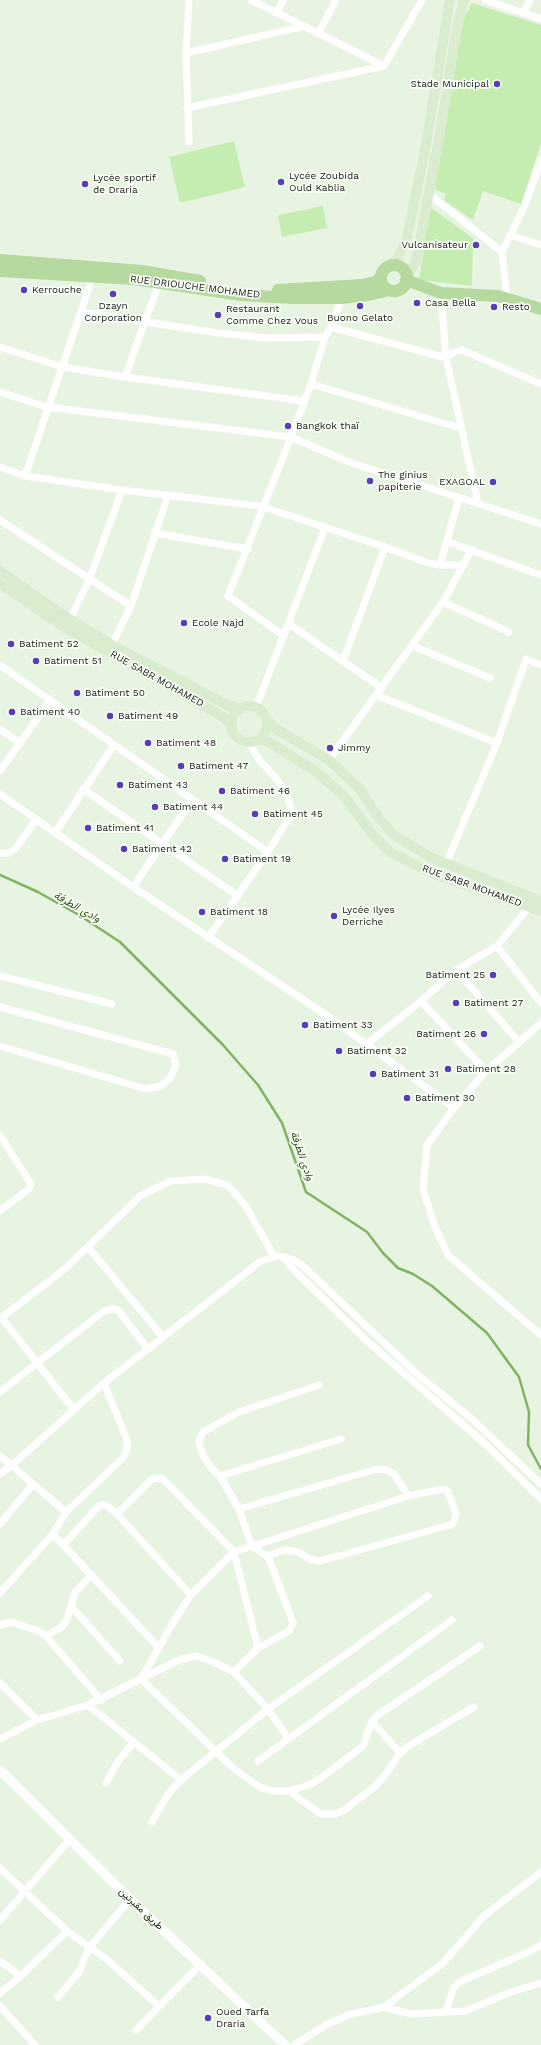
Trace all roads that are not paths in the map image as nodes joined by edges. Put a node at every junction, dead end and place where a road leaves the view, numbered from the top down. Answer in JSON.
{"nodes":[{"id":1,"x":189,"y":0,"type":"edge"},
{"id":2,"x":251,"y":0,"type":"edge"},
{"id":3,"x":283,"y":0,"type":"edge"},
{"id":4,"x":336,"y":0,"type":"edge"},
{"id":5,"x":422,"y":0,"type":"edge"},
{"id":6,"x":450,"y":0,"type":"edge"},
{"id":7,"x":464,"y":0,"type":"edge"},
{"id":8,"x":485,"y":0,"type":"edge"},
{"id":9,"x":530,"y":0,"type":"edge"},
{"id":10,"x":277,"y":13,"type":"junction"},
{"id":11,"x":524,"y":13,"type":"junction"},
{"id":12,"x":541,"y":19,"type":"edge"},
{"id":13,"x":305,"y":26,"type":"junction"},
{"id":14,"x":319,"y":32,"type":"junction"},
{"id":15,"x":186,"y":53,"type":"junction"},
{"id":16,"x":384,"y":66,"type":"junction"},
{"id":17,"x":187,"y":108,"type":"junction"},
{"id":18,"x":189,"y":142,"type":"dead end"},
{"id":19,"x":541,"y":160,"type":"edge"},
{"id":20,"x":429,"y":194,"type":"junction"},
{"id":21,"x":510,"y":235,"type":"junction"},
{"id":22,"x":541,"y":245,"type":"edge"},
{"id":23,"x":502,"y":252,"type":"junction"},
{"id":24,"x":0,"y":260,"type":"edge"},
{"id":25,"x":393,"y":265,"type":"junction"},
{"id":26,"x":0,"y":271,"type":"edge"},
{"id":27,"x":93,"y":276,"type":"junction"},
{"id":28,"x":381,"y":278,"type":"junction"},
{"id":29,"x":159,"y":283,"type":"junction"},
{"id":30,"x":401,"y":283,"type":"junction"},
{"id":31,"x":437,"y":291,"type":"junction"},
{"id":32,"x":342,"y":298,"type":"junction"},
{"id":33,"x":507,"y":298,"type":"junction"},
{"id":34,"x":541,"y":309,"type":"edge"},
{"id":35,"x":82,"y":312,"type":"junction"},
{"id":36,"x":145,"y":323,"type":"junction"},
{"id":37,"x":331,"y":327,"type":"junction"},
{"id":38,"x":325,"y":336,"type":"junction"},
{"id":39,"x":0,"y":347,"type":"edge"},
{"id":40,"x":446,"y":358,"type":"junction"},
{"id":41,"x":63,"y":366,"type":"junction"},
{"id":42,"x":125,"y":377,"type":"junction"},
{"id":43,"x":311,"y":384,"type":"junction"},
{"id":44,"x":541,"y":384,"type":"edge"},
{"id":45,"x":0,"y":392,"type":"edge"},
{"id":46,"x":304,"y":401,"type":"junction"},
{"id":47,"x":47,"y":408,"type":"junction"},
{"id":48,"x":460,"y":428,"type":"junction"},
{"id":49,"x":291,"y":437,"type":"junction"},
{"id":50,"x":0,"y":467,"type":"edge"},
{"id":51,"x":25,"y":476,"type":"junction"},
{"id":52,"x":122,"y":490,"type":"junction"},
{"id":53,"x":168,"y":496,"type":"junction"},
{"id":54,"x":459,"y":498,"type":"junction"},
{"id":55,"x":478,"y":503,"type":"junction"},
{"id":56,"x":264,"y":507,"type":"junction"},
{"id":57,"x":0,"y":520,"type":"edge"},
{"id":58,"x":541,"y":524,"type":"edge"},
{"id":59,"x":325,"y":528,"type":"junction"},
{"id":60,"x":154,"y":532,"type":"junction"},
{"id":61,"x":448,"y":542,"type":"junction"},
{"id":62,"x":386,"y":547,"type":"junction"},
{"id":63,"x":248,"y":549,"type":"junction"},
{"id":64,"x":472,"y":549,"type":"junction"},
{"id":65,"x":440,"y":565,"type":"junction"},
{"id":66,"x":464,"y":565,"type":"junction"},
{"id":67,"x":0,"y":571,"type":"edge"},
{"id":68,"x":541,"y":575,"type":"edge"},
{"id":69,"x":89,"y":580,"type":"junction"},
{"id":70,"x":0,"y":584,"type":"edge"},
{"id":71,"x":443,"y":602,"type":"junction"},
{"id":72,"x":131,"y":606,"type":"junction"},
{"id":73,"x":70,"y":619,"type":"junction"},
{"id":74,"x":289,"y":624,"type":"junction"},
{"id":75,"x":509,"y":632,"type":"dead end"},
{"id":76,"x":284,"y":636,"type":"junction"},
{"id":77,"x":112,"y":645,"type":"junction"},
{"id":78,"x":413,"y":646,"type":"junction"},
{"id":79,"x":343,"y":661,"type":"junction"},
{"id":80,"x":0,"y":665,"type":"edge"},
{"id":81,"x":541,"y":665,"type":"edge"},
{"id":82,"x":490,"y":678,"type":"dead end"},
{"id":83,"x":382,"y":688,"type":"junction"},
{"id":84,"x":376,"y":695,"type":"junction"},
{"id":85,"x":50,"y":700,"type":"junction"},
{"id":86,"x":256,"y":707,"type":"junction"},
{"id":87,"x":240,"y":709,"type":"junction"},
{"id":88,"x":267,"y":720,"type":"junction"},
{"id":89,"x":232,"y":725,"type":"junction"},
{"id":90,"x":0,"y":729,"type":"edge"},
{"id":91,"x":259,"y":739,"type":"junction"},
{"id":92,"x":249,"y":742,"type":"junction"},
{"id":93,"x":20,"y":743,"type":"junction"},
{"id":94,"x":496,"y":743,"type":"junction"},
{"id":95,"x":114,"y":745,"type":"junction"},
{"id":96,"x":329,"y":760,"type":"junction"},
{"id":97,"x":0,"y":771,"type":"edge"},
{"id":98,"x":83,"y":789,"type":"junction"},
{"id":99,"x":0,"y":794,"type":"edge"},
{"id":100,"x":192,"y":800,"type":"junction"},
{"id":101,"x":36,"y":820,"type":"junction"},
{"id":102,"x":55,"y":833,"type":"junction"},
{"id":103,"x":162,"y":843,"type":"junction"},
{"id":104,"x":268,"y":852,"type":"junction"},
{"id":105,"x":0,"y":853,"type":"edge"},
{"id":106,"x":446,"y":864,"type":"junction"},
{"id":107,"x":133,"y":887,"type":"junction"},
{"id":108,"x":238,"y":896,"type":"junction"},
{"id":109,"x":541,"y":901,"type":"edge"},
{"id":110,"x":528,"y":907,"type":"junction"},
{"id":111,"x":541,"y":911,"type":"edge"},
{"id":112,"x":208,"y":938,"type":"junction"},
{"id":113,"x":497,"y":946,"type":"junction"},
{"id":114,"x":456,"y":970,"type":"junction"},
{"id":115,"x":0,"y":976,"type":"edge"},
{"id":116,"x":421,"y":1001,"type":"junction"},
{"id":117,"x":541,"y":1003,"type":"edge"},
{"id":118,"x":112,"y":1004,"type":"dead end"},
{"id":119,"x":0,"y":1007,"type":"edge"},
{"id":120,"x":541,"y":1024,"type":"edge"},
{"id":121,"x":519,"y":1042,"type":"junction"},
{"id":122,"x":367,"y":1044,"type":"junction"},
{"id":123,"x":0,"y":1046,"type":"edge"},
{"id":124,"x":486,"y":1071,"type":"junction"},
{"id":125,"x":454,"y":1108,"type":"junction"},
{"id":126,"x":0,"y":1135,"type":"edge"},
{"id":127,"x":7,"y":1145,"type":"junction"},
{"id":128,"x":0,"y":1150,"type":"edge"},
{"id":129,"x":0,"y":1211,"type":"edge"},
{"id":130,"x":88,"y":1247,"type":"junction"},
{"id":131,"x":274,"y":1256,"type":"junction"},
{"id":132,"x":284,"y":1258,"type":"junction"},
{"id":133,"x":1,"y":1319,"type":"edge"},
{"id":134,"x":541,"y":1335,"type":"edge"},
{"id":135,"x":163,"y":1337,"type":"junction"},
{"id":136,"x":148,"y":1349,"type":"junction"},
{"id":137,"x":38,"y":1364,"type":"junction"},
{"id":138,"x":104,"y":1383,"type":"junction"},
{"id":139,"x":319,"y":1385,"type":"dead end"},
{"id":140,"x":0,"y":1392,"type":"edge"},
{"id":141,"x":74,"y":1410,"type":"junction"},
{"id":142,"x":341,"y":1439,"type":"dead end"},
{"id":143,"x":0,"y":1456,"type":"edge"},
{"id":144,"x":11,"y":1466,"type":"junction"},
{"id":145,"x":0,"y":1474,"type":"edge"},
{"id":146,"x":220,"y":1476,"type":"junction"},
{"id":147,"x":33,"y":1484,"type":"junction"},
{"id":148,"x":541,"y":1484,"type":"edge"},
{"id":149,"x":408,"y":1496,"type":"junction"},
{"id":150,"x":541,"y":1499,"type":"edge"},
{"id":151,"x":239,"y":1509,"type":"junction"},
{"id":152,"x":66,"y":1512,"type":"junction"},
{"id":153,"x":117,"y":1514,"type":"junction"},
{"id":154,"x":0,"y":1524,"type":"edge"},
{"id":155,"x":53,"y":1534,"type":"junction"},
{"id":156,"x":63,"y":1545,"type":"junction"},
{"id":157,"x":252,"y":1546,"type":"junction"},
{"id":158,"x":234,"y":1552,"type":"junction"},
{"id":159,"x":267,"y":1556,"type":"junction"},
{"id":160,"x":92,"y":1575,"type":"junction"},
{"id":161,"x":0,"y":1593,"type":"edge"},
{"id":162,"x":191,"y":1595,"type":"junction"},
{"id":163,"x":428,"y":1596,"type":"dead end"},
{"id":164,"x":71,"y":1606,"type":"junction"},
{"id":165,"x":452,"y":1620,"type":"dead end"},
{"id":166,"x":0,"y":1625,"type":"edge"},
{"id":167,"x":46,"y":1636,"type":"junction"},
{"id":168,"x":480,"y":1646,"type":"dead end"},
{"id":169,"x":159,"y":1648,"type":"junction"},
{"id":170,"x":258,"y":1648,"type":"junction"},
{"id":171,"x":120,"y":1661,"type":"dead end"},
{"id":172,"x":234,"y":1672,"type":"junction"},
{"id":173,"x":141,"y":1679,"type":"junction"},
{"id":174,"x":0,"y":1683,"type":"edge"},
{"id":175,"x":101,"y":1700,"type":"junction"},
{"id":176,"x":88,"y":1705,"type":"junction"},
{"id":177,"x":474,"y":1707,"type":"dead end"},
{"id":178,"x":268,"y":1709,"type":"junction"},
{"id":179,"x":36,"y":1720,"type":"junction"},
{"id":180,"x":372,"y":1721,"type":"junction"},
{"id":181,"x":0,"y":1738,"type":"edge"},
{"id":182,"x":288,"y":1738,"type":"junction"},
{"id":183,"x":133,"y":1743,"type":"junction"},
{"id":184,"x":217,"y":1752,"type":"junction"},
{"id":185,"x":400,"y":1753,"type":"junction"},
{"id":186,"x":258,"y":1761,"type":"dead end"},
{"id":187,"x":0,"y":1770,"type":"edge"},
{"id":188,"x":181,"y":1780,"type":"junction"},
{"id":189,"x":106,"y":1783,"type":"dead end"},
{"id":190,"x":289,"y":1791,"type":"junction"},
{"id":191,"x":152,"y":1822,"type":"dead end"},
{"id":192,"x":69,"y":1840,"type":"junction"},
{"id":193,"x":0,"y":1868,"type":"edge"},
{"id":194,"x":541,"y":1872,"type":"edge"},
{"id":195,"x":26,"y":1891,"type":"junction"},
{"id":196,"x":130,"y":1899,"type":"junction"},
{"id":197,"x":0,"y":1920,"type":"edge"},
{"id":198,"x":67,"y":1931,"type":"junction"},
{"id":199,"x":541,"y":1945,"type":"edge"},
{"id":200,"x":89,"y":1948,"type":"junction"},
{"id":201,"x":0,"y":1961,"type":"edge"},
{"id":202,"x":201,"y":1964,"type":"junction"},
{"id":203,"x":21,"y":1976,"type":"junction"},
{"id":204,"x":541,"y":1983,"type":"edge"},
{"id":205,"x":0,"y":1993,"type":"edge"},
{"id":206,"x":58,"y":1997,"type":"dead end"},
{"id":207,"x":0,"y":2006,"type":"edge"},
{"id":208,"x":159,"y":2006,"type":"junction"},
{"id":209,"x":384,"y":2007,"type":"junction"},
{"id":210,"x":446,"y":2012,"type":"junction"},
{"id":211,"x":136,"y":2030,"type":"dead end"},
{"id":212,"x":35,"y":2045,"type":"edge"},
{"id":213,"x":285,"y":2045,"type":"edge"},
{"id":214,"x":294,"y":2045,"type":"edge"}],
"edges":[{"from":1,"to":15,"type":"street"},
{"from":2,"to":10,"type":"street"},
{"from":3,"to":10,"type":"street"},
{"from":4,"to":14,"type":"street"},
{"from":5,"to":16,"type":"street"},
{"from":6,"to":25,"type":"main road"},
{"from":7,"to":20,"type":"main road"},
{"from":8,"to":11,"type":"street"},
{"from":9,"to":11,"type":"street"},
{"from":10,"to":13,"type":"street"},
{"from":11,"to":12,"type":"street"},
{"from":13,"to":14,"type":"street"},
{"from":13,"to":15,"type":"street"},
{"from":14,"to":16,"type":"street"},
{"from":15,"to":17,"type":"street"},
{"from":16,"to":17,"type":"street"},
{"from":17,"to":18,"type":"street"},
{"from":19,"to":21,"type":"street"},
{"from":20,"to":23,"type":"street"},
{"from":20,"to":30,"type":"main road"},
{"from":21,"to":22,"type":"street"},
{"from":21,"to":23,"type":"street"},
{"from":23,"to":33,"type":"street"},
{"from":24,"to":28,"type":"main road","name":"RUE DRIOUCHE MOHAMED"},
{"from":25,"to":28,"type":"main road"},
{"from":25,"to":30,"type":"main road"},
{"from":26,"to":27,"type":"main road","name":"RUE DRIOUCHE MOHAMED"},
{"from":27,"to":29,"type":"main road","name":"RUE DRIOUCHE MOHAMED"},
{"from":27,"to":35,"type":"street"},
{"from":28,"to":30,"type":"main road"},
{"from":29,"to":32,"type":"main road","name":"RUE DRIOUCHE MOHAMED"},
{"from":29,"to":36,"type":"street"},
{"from":30,"to":31,"type":"main road","name":"RUE DRIOUCHE MOHAMED"},
{"from":30,"to":32,"type":"main road","name":"RUE DRIOUCHE MOHAMED"},
{"from":31,"to":33,"type":"main road"},
{"from":31,"to":40,"type":"street"},
{"from":32,"to":37,"type":"street"},
{"from":33,"to":34,"type":"main road"},
{"from":35,"to":36,"type":"street"},
{"from":35,"to":41,"type":"street"},
{"from":36,"to":38,"type":"street"},
{"from":36,"to":42,"type":"street"},
{"from":37,"to":38,"type":"street"},
{"from":37,"to":40,"type":"street"},
{"from":38,"to":43,"type":"street"},
{"from":39,"to":41,"type":"street"},
{"from":40,"to":44,"type":"street"},
{"from":40,"to":48,"type":"street"},
{"from":41,"to":42,"type":"street"},
{"from":41,"to":47,"type":"street"},
{"from":42,"to":46,"type":"street"},
{"from":43,"to":46,"type":"street"},
{"from":43,"to":48,"type":"street"},
{"from":45,"to":47,"type":"street"},
{"from":46,"to":49,"type":"street"},
{"from":47,"to":49,"type":"street"},
{"from":47,"to":51,"type":"street"},
{"from":48,"to":55,"type":"street"},
{"from":49,"to":54,"type":"street"},
{"from":49,"to":56,"type":"street"},
{"from":50,"to":51,"type":"street"},
{"from":51,"to":52,"type":"street"},
{"from":52,"to":53,"type":"street"},
{"from":52,"to":69,"type":"street"},
{"from":53,"to":56,"type":"street"},
{"from":53,"to":60,"type":"street"},
{"from":54,"to":55,"type":"street"},
{"from":54,"to":61,"type":"street"},
{"from":55,"to":58,"type":"street"},
{"from":56,"to":59,"type":"street"},
{"from":56,"to":63,"type":"street"},
{"from":57,"to":69,"type":"street"},
{"from":59,"to":62,"type":"street"},
{"from":59,"to":74,"type":"street"},
{"from":60,"to":63,"type":"street"},
{"from":60,"to":72,"type":"street"},
{"from":61,"to":64,"type":"street"},
{"from":61,"to":65,"type":"street"},
{"from":62,"to":65,"type":"street"},
{"from":62,"to":79,"type":"street"},
{"from":63,"to":76,"type":"street"},
{"from":64,"to":66,"type":"street"},
{"from":64,"to":68,"type":"street"},
{"from":65,"to":66,"type":"street"},
{"from":66,"to":71,"type":"street"},
{"from":67,"to":73,"type":"main road"},
{"from":69,"to":72,"type":"street"},
{"from":69,"to":73,"type":"street"},
{"from":70,"to":89,"type":"main road","name":"RUE SABR MOHAMED"},
{"from":71,"to":75,"type":"street"},
{"from":71,"to":78,"type":"street"},
{"from":72,"to":77,"type":"street"},
{"from":73,"to":77,"type":"main road"},
{"from":74,"to":76,"type":"street"},
{"from":74,"to":79,"type":"street"},
{"from":76,"to":86,"type":"street"},
{"from":77,"to":87,"type":"main road"},
{"from":78,"to":82,"type":"street"},
{"from":78,"to":83,"type":"street"},
{"from":79,"to":83,"type":"street"},
{"from":80,"to":85,"type":"street"},
{"from":81,"to":94,"type":"street"},
{"from":83,"to":84,"type":"street"},
{"from":84,"to":94,"type":"street"},
{"from":84,"to":96,"type":"street"},
{"from":85,"to":93,"type":"street"},
{"from":85,"to":95,"type":"street"},
{"from":86,"to":87,"type":"main road"},
{"from":86,"to":88,"type":"main road"},
{"from":87,"to":89,"type":"main road"},
{"from":88,"to":91,"type":"main road"},
{"from":88,"to":96,"type":"main road"},
{"from":89,"to":92,"type":"main road"},
{"from":90,"to":93,"type":"street"},
{"from":91,"to":92,"type":"main road"},
{"from":91,"to":110,"type":"main road","name":"RUE SABR MOHAMED"},
{"from":92,"to":104,"type":"street"},
{"from":93,"to":97,"type":"street"},
{"from":94,"to":106,"type":"street"},
{"from":95,"to":98,"type":"street"},
{"from":95,"to":100,"type":"street"},
{"from":96,"to":106,"type":"main road"},
{"from":98,"to":102,"type":"street"},
{"from":98,"to":103,"type":"street"},
{"from":99,"to":101,"type":"street"},
{"from":100,"to":103,"type":"street"},
{"from":100,"to":104,"type":"street"},
{"from":101,"to":102,"type":"street"},
{"from":101,"to":105,"type":"street"},
{"from":102,"to":107,"type":"street"},
{"from":103,"to":107,"type":"street"},
{"from":103,"to":108,"type":"street"},
{"from":104,"to":108,"type":"street"},
{"from":106,"to":109,"type":"main road"},
{"from":107,"to":112,"type":"street"},
{"from":108,"to":112,"type":"street"},
{"from":110,"to":111,"type":"main road","name":"RUE SABR MOHAMED"},
{"from":110,"to":113,"type":"street"},
{"from":112,"to":122,"type":"street"},
{"from":113,"to":114,"type":"street"},
{"from":113,"to":117,"type":"street"},
{"from":114,"to":116,"type":"street"},
{"from":114,"to":121,"type":"street"},
{"from":115,"to":118,"type":"street"},
{"from":116,"to":122,"type":"street"},
{"from":116,"to":124,"type":"street"},
{"from":119,"to":123,"type":"street"},
{"from":120,"to":121,"type":"street"},
{"from":121,"to":124,"type":"street"},
{"from":122,"to":125,"type":"street"},
{"from":124,"to":125,"type":"street"},
{"from":125,"to":134,"type":"street"},
{"from":126,"to":127,"type":"street"},
{"from":127,"to":128,"type":"street"},
{"from":127,"to":129,"type":"street"},
{"from":130,"to":131,"type":"street"},
{"from":130,"to":133,"type":"street"},
{"from":130,"to":135,"type":"street"},
{"from":131,"to":132,"type":"street"},
{"from":131,"to":135,"type":"street"},
{"from":132,"to":148,"type":"street"},
{"from":132,"to":150,"type":"street"},
{"from":133,"to":137,"type":"street"},
{"from":135,"to":136,"type":"street"},
{"from":136,"to":137,"type":"street"},
{"from":136,"to":138,"type":"street"},
{"from":137,"to":140,"type":"street"},
{"from":137,"to":141,"type":"street"},
{"from":138,"to":141,"type":"street"},
{"from":138,"to":152,"type":"street"},
{"from":139,"to":146,"type":"street"},
{"from":141,"to":144,"type":"street"},
{"from":142,"to":146,"type":"street"},
{"from":143,"to":144,"type":"street"},
{"from":144,"to":145,"type":"street"},
{"from":144,"to":147,"type":"street"},
{"from":146,"to":151,"type":"street"},
{"from":147,"to":152,"type":"street"},
{"from":147,"to":154,"type":"street"},
{"from":149,"to":151,"type":"street"},
{"from":149,"to":157,"type":"street"},
{"from":149,"to":159,"type":"street"},
{"from":151,"to":157,"type":"street"},
{"from":152,"to":155,"type":"street"},
{"from":153,"to":156,"type":"street"},
{"from":153,"to":158,"type":"street"},
{"from":153,"to":162,"type":"street"},
{"from":155,"to":156,"type":"street"},
{"from":155,"to":161,"type":"street"},
{"from":156,"to":160,"type":"street"},
{"from":157,"to":158,"type":"street"},
{"from":157,"to":159,"type":"street"},
{"from":158,"to":162,"type":"street"},
{"from":158,"to":170,"type":"street"},
{"from":159,"to":170,"type":"street"},
{"from":160,"to":164,"type":"street"},
{"from":160,"to":169,"type":"street"},
{"from":162,"to":169,"type":"street"},
{"from":163,"to":178,"type":"street"},
{"from":164,"to":167,"type":"street"},
{"from":164,"to":171,"type":"street"},
{"from":165,"to":182,"type":"street"},
{"from":166,"to":167,"type":"street"},
{"from":167,"to":175,"type":"street"},
{"from":168,"to":180,"type":"street"},
{"from":169,"to":173,"type":"street"},
{"from":170,"to":172,"type":"street"},
{"from":172,"to":173,"type":"street"},
{"from":172,"to":178,"type":"street"},
{"from":173,"to":175,"type":"street"},
{"from":173,"to":184,"type":"street"},
{"from":174,"to":179,"type":"street"},
{"from":175,"to":176,"type":"street"},
{"from":176,"to":179,"type":"street"},
{"from":176,"to":183,"type":"street"},
{"from":177,"to":185,"type":"street"},
{"from":178,"to":182,"type":"street"},
{"from":178,"to":184,"type":"street"},
{"from":179,"to":181,"type":"street"},
{"from":180,"to":185,"type":"street"},
{"from":180,"to":190,"type":"street"},
{"from":182,"to":186,"type":"street"},
{"from":183,"to":188,"type":"street"},
{"from":183,"to":189,"type":"street"},
{"from":184,"to":188,"type":"street"},
{"from":184,"to":190,"type":"street"},
{"from":185,"to":190,"type":"street"},
{"from":187,"to":192,"type":"street","name":"طريق مقبرتين"},
{"from":188,"to":191,"type":"street"},
{"from":192,"to":195,"type":"street"},
{"from":192,"to":196,"type":"street","name":"طريق مقبرتين"},
{"from":193,"to":195,"type":"street"},
{"from":194,"to":209,"type":"street"},
{"from":195,"to":197,"type":"street"},
{"from":195,"to":198,"type":"street"},
{"from":196,"to":200,"type":"street"},
{"from":196,"to":202,"type":"street","name":"طريق مقبرتين"},
{"from":198,"to":200,"type":"street"},
{"from":198,"to":203,"type":"street"},
{"from":199,"to":210,"type":"street"},
{"from":200,"to":206,"type":"street"},
{"from":200,"to":208,"type":"street"},
{"from":201,"to":203,"type":"street"},
{"from":202,"to":208,"type":"street"},
{"from":202,"to":213,"type":"street","name":"طريق مقبرتين"},
{"from":203,"to":205,"type":"street"},
{"from":204,"to":210,"type":"street"},
{"from":207,"to":212,"type":"street"},
{"from":208,"to":211,"type":"street"},
{"from":209,"to":210,"type":"street"},
{"from":209,"to":214,"type":"street"}]}
